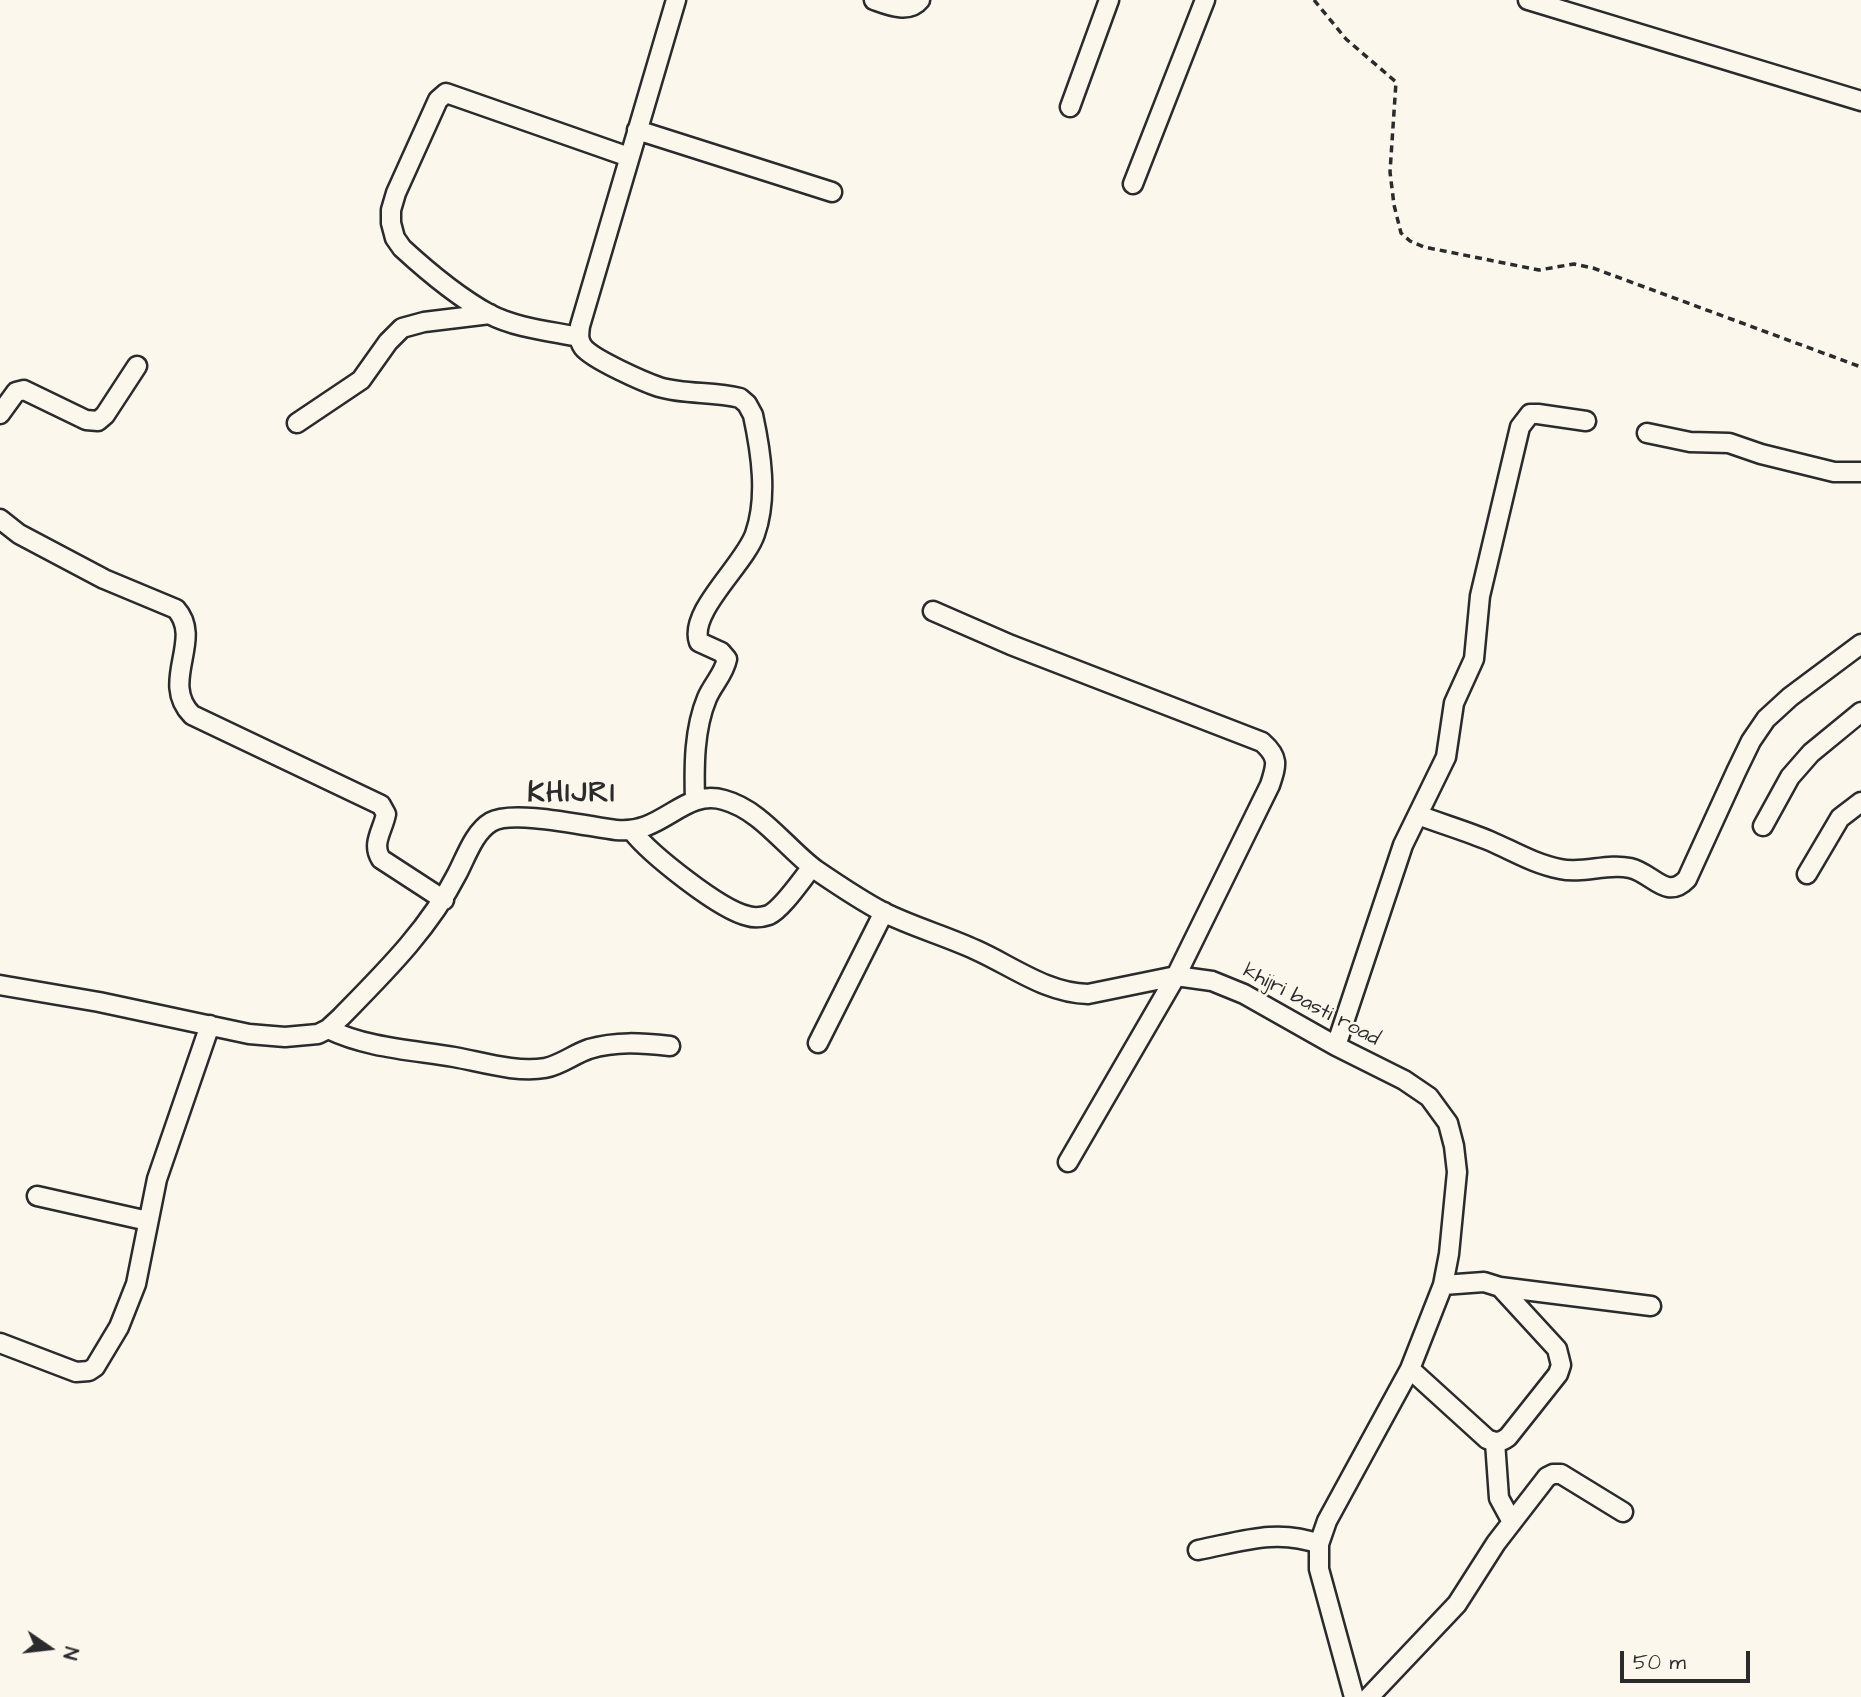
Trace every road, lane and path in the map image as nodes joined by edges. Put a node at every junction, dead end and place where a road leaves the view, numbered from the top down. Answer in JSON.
{"nodes":[{"id":1,"x":676,"y":0,"type":"edge"},
{"id":2,"x":874,"y":0,"type":"edge"},
{"id":3,"x":920,"y":0,"type":"edge"},
{"id":4,"x":1109,"y":0,"type":"edge"},
{"id":5,"x":1205,"y":0,"type":"edge"},
{"id":6,"x":1314,"y":0,"type":"edge"},
{"id":7,"x":1528,"y":0,"type":"edge"},
{"id":8,"x":1861,"y":102,"type":"edge"},
{"id":9,"x":1070,"y":107,"type":"dead end"},
{"id":10,"x":637,"y":130,"type":"junction"},
{"id":11,"x":629,"y":157,"type":"junction"},
{"id":12,"x":1133,"y":184,"type":"dead end"},
{"id":13,"x":832,"y":192,"type":"dead end"},
{"id":14,"x":490,"y":314,"type":"junction"},
{"id":15,"x":579,"y":337,"type":"junction"},
{"id":16,"x":137,"y":366,"type":"dead end"},
{"id":17,"x":1861,"y":367,"type":"edge"},
{"id":18,"x":0,"y":414,"type":"edge"},
{"id":19,"x":1586,"y":421,"type":"dead end"},
{"id":20,"x":297,"y":423,"type":"dead end"},
{"id":21,"x":1647,"y":433,"type":"dead end"},
{"id":22,"x":1861,"y":472,"type":"edge"},
{"id":23,"x":0,"y":519,"type":"edge"},
{"id":24,"x":933,"y":611,"type":"dead end"},
{"id":25,"x":1861,"y":644,"type":"edge"},
{"id":26,"x":1861,"y":712,"type":"edge"},
{"id":27,"x":695,"y":800,"type":"junction"},
{"id":28,"x":1861,"y":802,"type":"edge"},
{"id":29,"x":1418,"y":815,"type":"junction"},
{"id":30,"x":1763,"y":826,"type":"dead end"},
{"id":31,"x":632,"y":831,"type":"junction"},
{"id":32,"x":812,"y":867,"type":"junction"},
{"id":33,"x":1807,"y":874,"type":"dead end"},
{"id":34,"x":444,"y":900,"type":"junction"},
{"id":35,"x":884,"y":912,"type":"junction"},
{"id":36,"x":1175,"y":975,"type":"junction"},
{"id":37,"x":0,"y":985,"type":"edge"},
{"id":38,"x":210,"y":1025,"type":"junction"},
{"id":39,"x":328,"y":1028,"type":"junction"},
{"id":40,"x":818,"y":1042,"type":"dead end"},
{"id":41,"x":670,"y":1046,"type":"dead end"},
{"id":42,"x":1336,"y":1046,"type":"junction"},
{"id":43,"x":1068,"y":1162,"type":"dead end"},
{"id":44,"x":37,"y":1196,"type":"dead end"},
{"id":45,"x":148,"y":1221,"type":"junction"},
{"id":46,"x":1443,"y":1285,"type":"junction"},
{"id":47,"x":1500,"y":1287,"type":"junction"},
{"id":48,"x":1651,"y":1306,"type":"dead end"},
{"id":49,"x":0,"y":1343,"type":"edge"},
{"id":50,"x":1410,"y":1369,"type":"junction"},
{"id":51,"x":1495,"y":1443,"type":"junction"},
{"id":52,"x":1623,"y":1512,"type":"dead end"},
{"id":53,"x":1512,"y":1522,"type":"junction"},
{"id":54,"x":1319,"y":1544,"type":"junction"},
{"id":55,"x":1198,"y":1550,"type":"dead end"},
{"id":56,"x":1354,"y":1697,"type":"edge"},
{"id":57,"x":1369,"y":1697,"type":"edge"}],
"edges":[{"from":1,"to":10,"type":"street"},
{"from":2,"to":3,"type":"street"},
{"from":4,"to":9,"type":"street"},
{"from":5,"to":12,"type":"street"},
{"from":6,"to":17,"type":"path"},
{"from":7,"to":8,"type":"street"},
{"from":10,"to":11,"type":"street"},
{"from":10,"to":13,"type":"street"},
{"from":11,"to":14,"type":"street"},
{"from":11,"to":15,"type":"street"},
{"from":14,"to":15,"type":"street"},
{"from":14,"to":20,"type":"street"},
{"from":15,"to":27,"type":"street"},
{"from":16,"to":18,"type":"street"},
{"from":19,"to":29,"type":"street"},
{"from":21,"to":22,"type":"street"},
{"from":23,"to":34,"type":"street"},
{"from":24,"to":36,"type":"street"},
{"from":25,"to":29,"type":"street"},
{"from":26,"to":30,"type":"street"},
{"from":27,"to":31,"type":"street"},
{"from":27,"to":32,"type":"street","name":"khijri basti road"},
{"from":28,"to":33,"type":"street"},
{"from":29,"to":42,"type":"street"},
{"from":31,"to":32,"type":"street"},
{"from":31,"to":34,"type":"street"},
{"from":32,"to":35,"type":"street","name":"khijri basti road"},
{"from":34,"to":39,"type":"street"},
{"from":35,"to":36,"type":"street","name":"khijri basti road"},
{"from":35,"to":40,"type":"street"},
{"from":36,"to":42,"type":"street","name":"khijri basti road"},
{"from":36,"to":43,"type":"street"},
{"from":37,"to":38,"type":"street"},
{"from":38,"to":39,"type":"street"},
{"from":38,"to":45,"type":"street"},
{"from":39,"to":41,"type":"street"},
{"from":42,"to":46,"type":"street","name":"khijri basti road"},
{"from":44,"to":45,"type":"street"},
{"from":45,"to":49,"type":"street"},
{"from":46,"to":47,"type":"street"},
{"from":46,"to":50,"type":"street","name":"khijri basti road"},
{"from":47,"to":48,"type":"street"},
{"from":47,"to":51,"type":"street"},
{"from":50,"to":51,"type":"street"},
{"from":50,"to":54,"type":"street","name":"khijri basti road"},
{"from":51,"to":53,"type":"street"},
{"from":52,"to":53,"type":"street"},
{"from":53,"to":57,"type":"street"},
{"from":54,"to":55,"type":"street"},
{"from":54,"to":56,"type":"street","name":"khijri basti road"}]}
